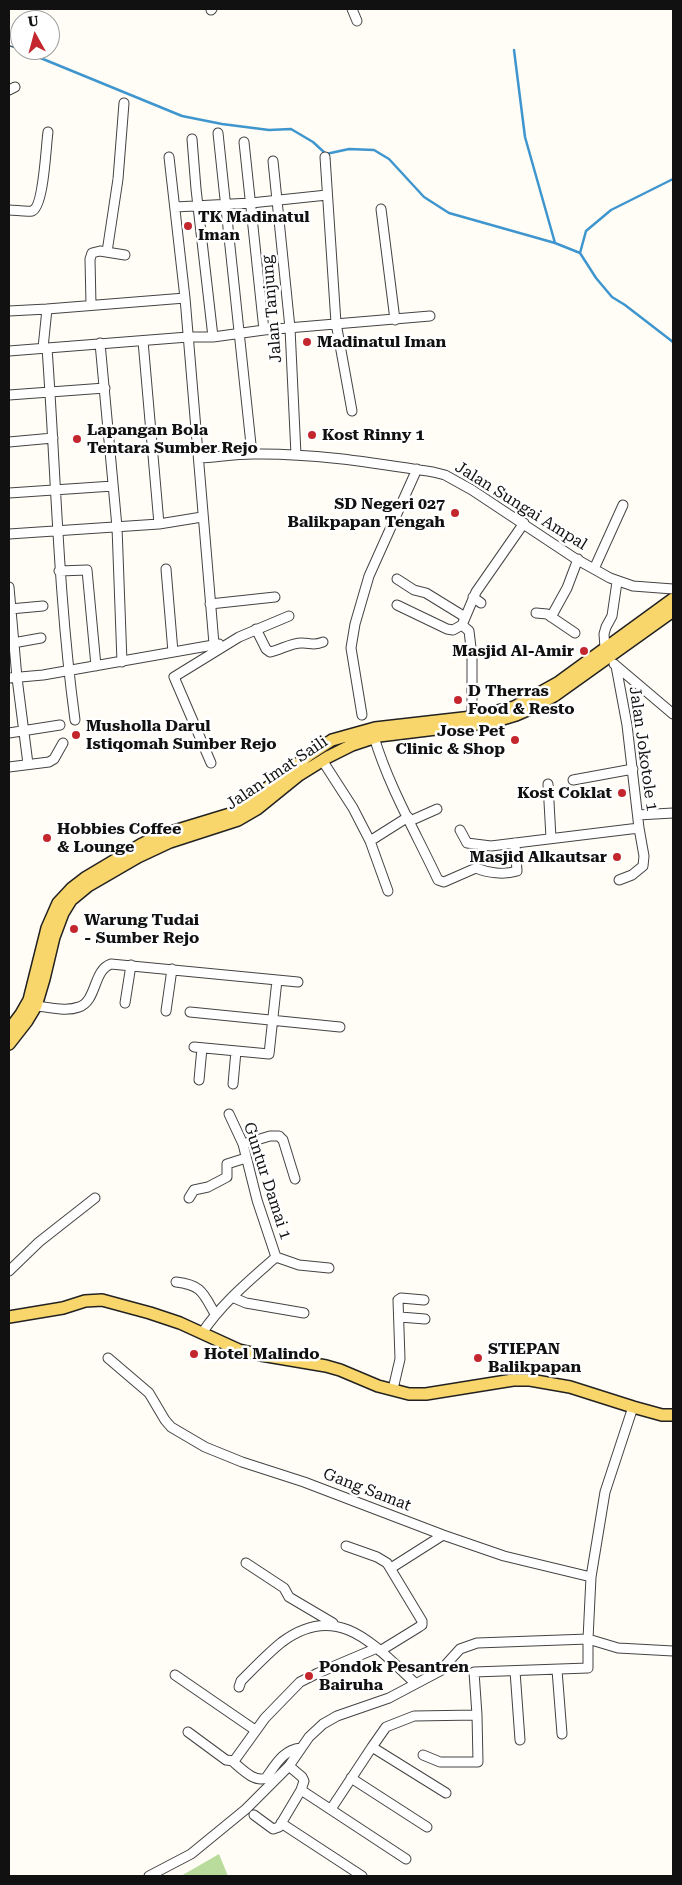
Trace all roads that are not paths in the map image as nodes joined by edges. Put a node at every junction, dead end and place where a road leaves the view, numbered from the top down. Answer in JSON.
{"nodes":[{"id":1,"x":352,"y":9,"type":"edge"},
{"id":2,"x":357,"y":21,"type":"dead end"},
{"id":3,"x":124,"y":103,"type":"dead end"},
{"id":4,"x":48,"y":132,"type":"dead end"},
{"id":5,"x":218,"y":134,"type":"dead end"},
{"id":6,"x":192,"y":139,"type":"dead end"},
{"id":7,"x":244,"y":142,"type":"dead end"},
{"id":8,"x":169,"y":157,"type":"dead end"},
{"id":9,"x":325,"y":157,"type":"dead end"},
{"id":10,"x":273,"y":161,"type":"dead end"},
{"id":11,"x":327,"y":194,"type":"junction"},
{"id":12,"x":278,"y":200,"type":"junction"},
{"id":13,"x":251,"y":202,"type":"junction"},
{"id":14,"x":226,"y":204,"type":"junction"},
{"id":15,"x":198,"y":206,"type":"junction"},
{"id":16,"x":175,"y":207,"type":"junction"},
{"id":17,"x":381,"y":209,"type":"dead end"},
{"id":18,"x":9,"y":210,"type":"edge"},
{"id":19,"x":107,"y":252,"type":"junction"},
{"id":20,"x":125,"y":254,"type":"dead end"},
{"id":21,"x":184,"y":298,"type":"junction"},
{"id":22,"x":91,"y":305,"type":"junction"},
{"id":23,"x":47,"y":309,"type":"junction"},
{"id":24,"x":9,"y":311,"type":"edge"},
{"id":25,"x":430,"y":316,"type":"dead end"},
{"id":26,"x":395,"y":320,"type":"junction"},
{"id":27,"x":336,"y":324,"type":"junction"},
{"id":28,"x":290,"y":328,"type":"junction"},
{"id":29,"x":264,"y":330,"type":"junction"},
{"id":30,"x":238,"y":334,"type":"junction"},
{"id":31,"x":188,"y":337,"type":"junction"},
{"id":32,"x":213,"y":337,"type":"junction"},
{"id":33,"x":143,"y":341,"type":"junction"},
{"id":34,"x":100,"y":343,"type":"junction"},
{"id":35,"x":45,"y":348,"type":"junction"},
{"id":36,"x":9,"y":351,"type":"edge"},
{"id":37,"x":105,"y":388,"type":"junction"},
{"id":38,"x":50,"y":392,"type":"junction"},
{"id":39,"x":9,"y":395,"type":"edge"},
{"id":40,"x":352,"y":411,"type":"dead end"},
{"id":41,"x":53,"y":438,"type":"junction"},
{"id":42,"x":9,"y":442,"type":"edge"},
{"id":43,"x":252,"y":454,"type":"junction"},
{"id":44,"x":296,"y":455,"type":"junction"},
{"id":45,"x":199,"y":458,"type":"junction"},
{"id":46,"x":417,"y":469,"type":"junction"},
{"id":47,"x":113,"y":486,"type":"junction"},
{"id":48,"x":55,"y":489,"type":"junction"},
{"id":49,"x":9,"y":493,"type":"edge"},
{"id":50,"x":623,"y":505,"type":"dead end"},
{"id":51,"x":202,"y":517,"type":"junction"},
{"id":52,"x":524,"y":523,"type":"junction"},
{"id":53,"x":159,"y":524,"type":"junction"},
{"id":54,"x":117,"y":527,"type":"junction"},
{"id":55,"x":57,"y":530,"type":"junction"},
{"id":56,"x":9,"y":534,"type":"edge"},
{"id":57,"x":578,"y":559,"type":"junction"},
{"id":58,"x":166,"y":569,"type":"dead end"},
{"id":59,"x":594,"y":569,"type":"junction"},
{"id":60,"x":59,"y":571,"type":"junction"},
{"id":61,"x":397,"y":579,"type":"dead end"},
{"id":62,"x":617,"y":582,"type":"junction"},
{"id":63,"x":9,"y":587,"type":"edge"},
{"id":64,"x":673,"y":589,"type":"edge"},
{"id":65,"x":275,"y":597,"type":"dead end"},
{"id":66,"x":473,"y":597,"type":"junction"},
{"id":67,"x":673,"y":599,"type":"edge"},
{"id":68,"x":210,"y":604,"type":"junction"},
{"id":69,"x":397,"y":604,"type":"dead end"},
{"id":70,"x":481,"y":604,"type":"dead end"},
{"id":71,"x":44,"y":606,"type":"dead end"},
{"id":72,"x":10,"y":608,"type":"junction"},
{"id":73,"x":673,"y":611,"type":"edge"},
{"id":74,"x":536,"y":613,"type":"dead end"},
{"id":75,"x":289,"y":616,"type":"dead end"},
{"id":76,"x":550,"y":616,"type":"junction"},
{"id":77,"x":463,"y":621,"type":"junction"},
{"id":78,"x":256,"y":629,"type":"junction"},
{"id":79,"x":10,"y":631,"type":"edge"},
{"id":80,"x":575,"y":633,"type":"dead end"},
{"id":81,"x":42,"y":638,"type":"dead end"},
{"id":82,"x":323,"y":642,"type":"dead end"},
{"id":83,"x":13,"y":643,"type":"junction"},
{"id":84,"x":226,"y":643,"type":"junction"},
{"id":85,"x":214,"y":644,"type":"junction"},
{"id":86,"x":173,"y":652,"type":"junction"},
{"id":87,"x":608,"y":655,"type":"junction"},
{"id":88,"x":122,"y":662,"type":"junction"},
{"id":89,"x":96,"y":666,"type":"junction"},
{"id":90,"x":68,"y":670,"type":"junction"},
{"id":91,"x":13,"y":678,"type":"edge"},
{"id":92,"x":673,"y":714,"type":"edge"},
{"id":93,"x":362,"y":715,"type":"dead end"},
{"id":94,"x":472,"y":717,"type":"junction"},
{"id":95,"x":75,"y":720,"type":"dead end"},
{"id":96,"x":60,"y":726,"type":"dead end"},
{"id":97,"x":24,"y":731,"type":"junction"},
{"id":98,"x":9,"y":733,"type":"edge"},
{"id":99,"x":374,"y":737,"type":"junction"},
{"id":100,"x":63,"y":743,"type":"dead end"},
{"id":101,"x":322,"y":760,"type":"junction"},
{"id":102,"x":211,"y":763,"type":"dead end"},
{"id":103,"x":28,"y":764,"type":"junction"},
{"id":104,"x":9,"y":767,"type":"edge"},
{"id":105,"x":633,"y":769,"type":"junction"},
{"id":106,"x":573,"y":780,"type":"dead end"},
{"id":107,"x":548,"y":784,"type":"dead end"},
{"id":108,"x":437,"y":809,"type":"dead end"},
{"id":109,"x":673,"y":813,"type":"edge"},
{"id":110,"x":638,"y":815,"type":"junction"},
{"id":111,"x":409,"y":819,"type":"junction"},
{"id":112,"x":200,"y":827,"type":"junction"},
{"id":113,"x":639,"y":828,"type":"junction"},
{"id":114,"x":460,"y":830,"type":"dead end"},
{"id":115,"x":551,"y":838,"type":"junction"},
{"id":116,"x":370,"y":841,"type":"junction"},
{"id":117,"x":513,"y":843,"type":"junction"},
{"id":118,"x":619,"y":880,"type":"dead end"},
{"id":119,"x":388,"y":891,"type":"dead end"},
{"id":120,"x":131,"y":965,"type":"junction"},
{"id":121,"x":172,"y":969,"type":"junction"},
{"id":122,"x":277,"y":980,"type":"junction"},
{"id":123,"x":298,"y":982,"type":"dead end"},
{"id":124,"x":125,"y":1003,"type":"dead end"},
{"id":125,"x":36,"y":1006,"type":"junction"},
{"id":126,"x":166,"y":1012,"type":"dead end"},
{"id":127,"x":190,"y":1012,"type":"dead end"},
{"id":128,"x":272,"y":1020,"type":"junction"},
{"id":129,"x":340,"y":1027,"type":"dead end"},
{"id":130,"x":9,"y":1030,"type":"edge"},
{"id":131,"x":9,"y":1044,"type":"edge"},
{"id":132,"x":236,"y":1051,"type":"junction"},
{"id":133,"x":199,"y":1080,"type":"dead end"},
{"id":134,"x":233,"y":1084,"type":"dead end"},
{"id":135,"x":229,"y":1114,"type":"dead end"},
{"id":136,"x":243,"y":1144,"type":"junction"},
{"id":137,"x":246,"y":1158,"type":"junction"},
{"id":138,"x":295,"y":1179,"type":"dead end"},
{"id":139,"x":95,"y":1198,"type":"dead end"},
{"id":140,"x":189,"y":1198,"type":"dead end"},
{"id":141,"x":276,"y":1256,"type":"junction"},
{"id":142,"x":329,"y":1268,"type":"dead end"},
{"id":143,"x":9,"y":1271,"type":"edge"},
{"id":144,"x":176,"y":1282,"type":"dead end"},
{"id":145,"x":232,"y":1297,"type":"junction"},
{"id":146,"x":424,"y":1300,"type":"dead end"},
{"id":147,"x":304,"y":1313,"type":"dead end"},
{"id":148,"x":215,"y":1314,"type":"junction"},
{"id":149,"x":9,"y":1317,"type":"edge"},
{"id":150,"x":400,"y":1317,"type":"junction"},
{"id":151,"x":425,"y":1319,"type":"dead end"},
{"id":152,"x":202,"y":1333,"type":"junction"},
{"id":153,"x":108,"y":1358,"type":"dead end"},
{"id":154,"x":393,"y":1389,"type":"junction"},
{"id":155,"x":633,"y":1407,"type":"junction"},
{"id":156,"x":673,"y":1415,"type":"edge"},
{"id":157,"x":443,"y":1535,"type":"junction"},
{"id":158,"x":346,"y":1546,"type":"dead end"},
{"id":159,"x":246,"y":1564,"type":"dead end"},
{"id":160,"x":391,"y":1568,"type":"junction"},
{"id":161,"x":591,"y":1577,"type":"junction"},
{"id":162,"x":338,"y":1626,"type":"junction"},
{"id":163,"x":588,"y":1639,"type":"junction"},
{"id":164,"x":379,"y":1650,"type":"junction"},
{"id":165,"x":673,"y":1650,"type":"edge"},
{"id":166,"x":557,"y":1670,"type":"junction"},
{"id":167,"x":515,"y":1671,"type":"junction"},
{"id":168,"x":175,"y":1675,"type":"dead end"},
{"id":169,"x":415,"y":1683,"type":"junction"},
{"id":170,"x":239,"y":1687,"type":"dead end"},
{"id":171,"x":477,"y":1715,"type":"junction"},
{"id":172,"x":255,"y":1730,"type":"junction"},
{"id":173,"x":188,"y":1732,"type":"dead end"},
{"id":174,"x":562,"y":1734,"type":"dead end"},
{"id":175,"x":520,"y":1740,"type":"dead end"},
{"id":176,"x":372,"y":1747,"type":"junction"},
{"id":177,"x":301,"y":1748,"type":"junction"},
{"id":178,"x":423,"y":1755,"type":"dead end"},
{"id":179,"x":232,"y":1761,"type":"junction"},
{"id":180,"x":289,"y":1766,"type":"junction"},
{"id":181,"x":351,"y":1778,"type":"junction"},
{"id":182,"x":301,"y":1790,"type":"junction"},
{"id":183,"x":446,"y":1793,"type":"dead end"},
{"id":184,"x":331,"y":1810,"type":"junction"},
{"id":185,"x":254,"y":1815,"type":"dead end"},
{"id":186,"x":281,"y":1822,"type":"junction"},
{"id":187,"x":427,"y":1828,"type":"dead end"},
{"id":188,"x":406,"y":1859,"type":"dead end"},
{"id":189,"x":149,"y":1876,"type":"edge"},
{"id":190,"x":362,"y":1876,"type":"edge"}],
"edges":[{"from":1,"to":2,"type":"street"},
{"from":3,"to":19,"type":"street"},
{"from":4,"to":18,"type":"street"},
{"from":5,"to":14,"type":"street"},
{"from":6,"to":15,"type":"street"},
{"from":7,"to":13,"type":"street"},
{"from":8,"to":16,"type":"street"},
{"from":9,"to":11,"type":"street"},
{"from":10,"to":12,"type":"street","name":"Jalan Tanjung"},
{"from":11,"to":12,"type":"street"},
{"from":11,"to":27,"type":"street"},
{"from":12,"to":13,"type":"street"},
{"from":12,"to":28,"type":"street","name":"Jalan Tanjung"},
{"from":13,"to":14,"type":"street"},
{"from":13,"to":29,"type":"street"},
{"from":14,"to":15,"type":"street"},
{"from":14,"to":30,"type":"street"},
{"from":15,"to":16,"type":"street"},
{"from":15,"to":32,"type":"street"},
{"from":16,"to":21,"type":"street"},
{"from":17,"to":26,"type":"street"},
{"from":19,"to":20,"type":"street"},
{"from":19,"to":22,"type":"street"},
{"from":21,"to":22,"type":"street"},
{"from":21,"to":31,"type":"street"},
{"from":22,"to":23,"type":"street"},
{"from":23,"to":24,"type":"street"},
{"from":23,"to":35,"type":"street"},
{"from":25,"to":26,"type":"street"},
{"from":26,"to":27,"type":"street"},
{"from":27,"to":28,"type":"street"},
{"from":27,"to":40,"type":"street"},
{"from":28,"to":29,"type":"street"},
{"from":28,"to":44,"type":"street","name":"Jalan Tanjung"},
{"from":29,"to":30,"type":"street"},
{"from":30,"to":32,"type":"street"},
{"from":30,"to":43,"type":"street"},
{"from":31,"to":32,"type":"street"},
{"from":31,"to":33,"type":"street"},
{"from":31,"to":45,"type":"street"},
{"from":33,"to":34,"type":"street"},
{"from":33,"to":53,"type":"street"},
{"from":34,"to":35,"type":"street"},
{"from":34,"to":37,"type":"street"},
{"from":35,"to":36,"type":"street"},
{"from":35,"to":38,"type":"street"},
{"from":37,"to":38,"type":"street"},
{"from":37,"to":47,"type":"street"},
{"from":38,"to":39,"type":"street"},
{"from":38,"to":41,"type":"street"},
{"from":41,"to":42,"type":"street"},
{"from":41,"to":48,"type":"street"},
{"from":43,"to":44,"type":"street","name":"Jalan Sungai Ampal"},
{"from":43,"to":45,"type":"street","name":"Jalan Sungai Ampal"},
{"from":44,"to":46,"type":"street","name":"Jalan Sungai Ampal"},
{"from":45,"to":51,"type":"street"},
{"from":46,"to":52,"type":"street","name":"Jalan Sungai Ampal"},
{"from":46,"to":93,"type":"street"},
{"from":47,"to":48,"type":"street"},
{"from":47,"to":54,"type":"street"},
{"from":48,"to":49,"type":"street"},
{"from":48,"to":55,"type":"street"},
{"from":50,"to":59,"type":"street"},
{"from":51,"to":53,"type":"street"},
{"from":51,"to":68,"type":"street"},
{"from":52,"to":57,"type":"street","name":"Jalan Sungai Ampal"},
{"from":52,"to":66,"type":"street"},
{"from":53,"to":54,"type":"street"},
{"from":54,"to":55,"type":"street"},
{"from":54,"to":88,"type":"street"},
{"from":55,"to":56,"type":"street"},
{"from":55,"to":60,"type":"street"},
{"from":57,"to":59,"type":"street","name":"Jalan Sungai Ampal"},
{"from":57,"to":76,"type":"street"},
{"from":58,"to":86,"type":"street"},
{"from":59,"to":62,"type":"street","name":"Jalan Sungai Ampal"},
{"from":60,"to":89,"type":"street"},
{"from":60,"to":90,"type":"street"},
{"from":61,"to":77,"type":"street"},
{"from":62,"to":64,"type":"street","name":"Jalan Sungai Ampal"},
{"from":62,"to":87,"type":"street","name":"Jalan Jokotole 1"},
{"from":63,"to":72,"type":"street"},
{"from":65,"to":68,"type":"street"},
{"from":66,"to":70,"type":"street"},
{"from":66,"to":77,"type":"street"},
{"from":67,"to":87,"type":"main road","name":"Jalan Imat Saili"},
{"from":68,"to":85,"type":"street"},
{"from":69,"to":77,"type":"street"},
{"from":71,"to":72,"type":"street"},
{"from":72,"to":79,"type":"street"},
{"from":73,"to":87,"type":"main road","name":"Jalan Imat Saili"},
{"from":74,"to":76,"type":"street"},
{"from":75,"to":78,"type":"street"},
{"from":76,"to":80,"type":"street"},
{"from":77,"to":94,"type":"street"},
{"from":78,"to":82,"type":"street"},
{"from":78,"to":84,"type":"street"},
{"from":79,"to":83,"type":"street"},
{"from":81,"to":83,"type":"street"},
{"from":83,"to":91,"type":"street"},
{"from":84,"to":85,"type":"street"},
{"from":84,"to":102,"type":"street"},
{"from":85,"to":86,"type":"street"},
{"from":86,"to":88,"type":"street"},
{"from":87,"to":92,"type":"street"},
{"from":87,"to":94,"type":"main road","name":"Jalan Imat Saili"},
{"from":87,"to":99,"type":"main road","name":"Jalan Imat Saili"},
{"from":87,"to":105,"type":"street","name":"Jalan Jokotole 1"},
{"from":88,"to":89,"type":"street"},
{"from":89,"to":90,"type":"street"},
{"from":90,"to":91,"type":"street"},
{"from":90,"to":95,"type":"street"},
{"from":91,"to":97,"type":"street"},
{"from":94,"to":112,"type":"main road","name":"Jalan Imat Saili"},
{"from":96,"to":97,"type":"street"},
{"from":97,"to":98,"type":"street"},
{"from":97,"to":103,"type":"street"},
{"from":99,"to":101,"type":"main road","name":"Jalan Imat Saili"},
{"from":99,"to":111,"type":"street"},
{"from":100,"to":103,"type":"street"},
{"from":101,"to":112,"type":"main road","name":"Jalan Imat Saili"},
{"from":101,"to":116,"type":"street"},
{"from":103,"to":104,"type":"street"},
{"from":105,"to":106,"type":"street"},
{"from":105,"to":110,"type":"street","name":"Jalan Jokotole 1"},
{"from":107,"to":115,"type":"street"},
{"from":108,"to":111,"type":"street"},
{"from":109,"to":110,"type":"street"},
{"from":110,"to":113,"type":"street","name":"Jalan Jokotole 1"},
{"from":111,"to":116,"type":"street"},
{"from":111,"to":117,"type":"street"},
{"from":112,"to":125,"type":"main road","name":"Jalan Imat Saili"},
{"from":112,"to":130,"type":"main road","name":"Jalan Imat Saili"},
{"from":113,"to":115,"type":"street","name":"Jalan Jokotole 1"},
{"from":113,"to":118,"type":"street"},
{"from":114,"to":117,"type":"street","name":"Jalan Jokotole 1"},
{"from":115,"to":117,"type":"street","name":"Jalan Jokotole 1"},
{"from":116,"to":119,"type":"street"},
{"from":120,"to":121,"type":"street"},
{"from":120,"to":124,"type":"street"},
{"from":120,"to":125,"type":"street"},
{"from":121,"to":122,"type":"street"},
{"from":121,"to":126,"type":"street"},
{"from":122,"to":123,"type":"street"},
{"from":122,"to":128,"type":"street"},
{"from":125,"to":131,"type":"main road","name":"Jalan Imat Saili"},
{"from":127,"to":128,"type":"street"},
{"from":128,"to":129,"type":"street"},
{"from":128,"to":132,"type":"street"},
{"from":132,"to":133,"type":"street"},
{"from":132,"to":134,"type":"street"},
{"from":135,"to":136,"type":"street","name":"Guntur Damai 1"},
{"from":136,"to":137,"type":"street","name":"Guntur Damai 1"},
{"from":136,"to":138,"type":"street"},
{"from":137,"to":140,"type":"street"},
{"from":137,"to":141,"type":"street","name":"Guntur Damai 1"},
{"from":139,"to":143,"type":"street"},
{"from":141,"to":142,"type":"street"},
{"from":141,"to":145,"type":"street"},
{"from":144,"to":148,"type":"street"},
{"from":145,"to":147,"type":"street"},
{"from":145,"to":148,"type":"street"},
{"from":146,"to":150,"type":"street"},
{"from":148,"to":152,"type":"street"},
{"from":149,"to":152,"type":"main road"},
{"from":150,"to":151,"type":"street"},
{"from":150,"to":154,"type":"street"},
{"from":152,"to":154,"type":"main road"},
{"from":153,"to":157,"type":"street","name":"Gang Samat"},
{"from":154,"to":155,"type":"main road"},
{"from":155,"to":156,"type":"main road"},
{"from":155,"to":161,"type":"street"},
{"from":157,"to":160,"type":"street"},
{"from":157,"to":161,"type":"street","name":"Gang Samat"},
{"from":158,"to":160,"type":"street"},
{"from":159,"to":162,"type":"street"},
{"from":160,"to":164,"type":"street"},
{"from":161,"to":163,"type":"street"},
{"from":162,"to":164,"type":"street"},
{"from":162,"to":170,"type":"street"},
{"from":163,"to":165,"type":"street"},
{"from":163,"to":166,"type":"street"},
{"from":163,"to":169,"type":"street"},
{"from":164,"to":169,"type":"street"},
{"from":164,"to":172,"type":"street"},
{"from":166,"to":167,"type":"street"},
{"from":166,"to":174,"type":"street"},
{"from":167,"to":171,"type":"street"},
{"from":167,"to":175,"type":"street"},
{"from":168,"to":172,"type":"street"},
{"from":169,"to":177,"type":"street"},
{"from":171,"to":176,"type":"street"},
{"from":171,"to":178,"type":"street"},
{"from":172,"to":179,"type":"street"},
{"from":173,"to":179,"type":"street"},
{"from":176,"to":181,"type":"street"},
{"from":176,"to":183,"type":"street"},
{"from":177,"to":179,"type":"street"},
{"from":177,"to":180,"type":"street"},
{"from":180,"to":182,"type":"street"},
{"from":180,"to":189,"type":"street"},
{"from":181,"to":184,"type":"street"},
{"from":181,"to":187,"type":"street"},
{"from":182,"to":184,"type":"street"},
{"from":182,"to":186,"type":"street"},
{"from":184,"to":188,"type":"street"},
{"from":185,"to":186,"type":"street"},
{"from":186,"to":190,"type":"street"}]}
